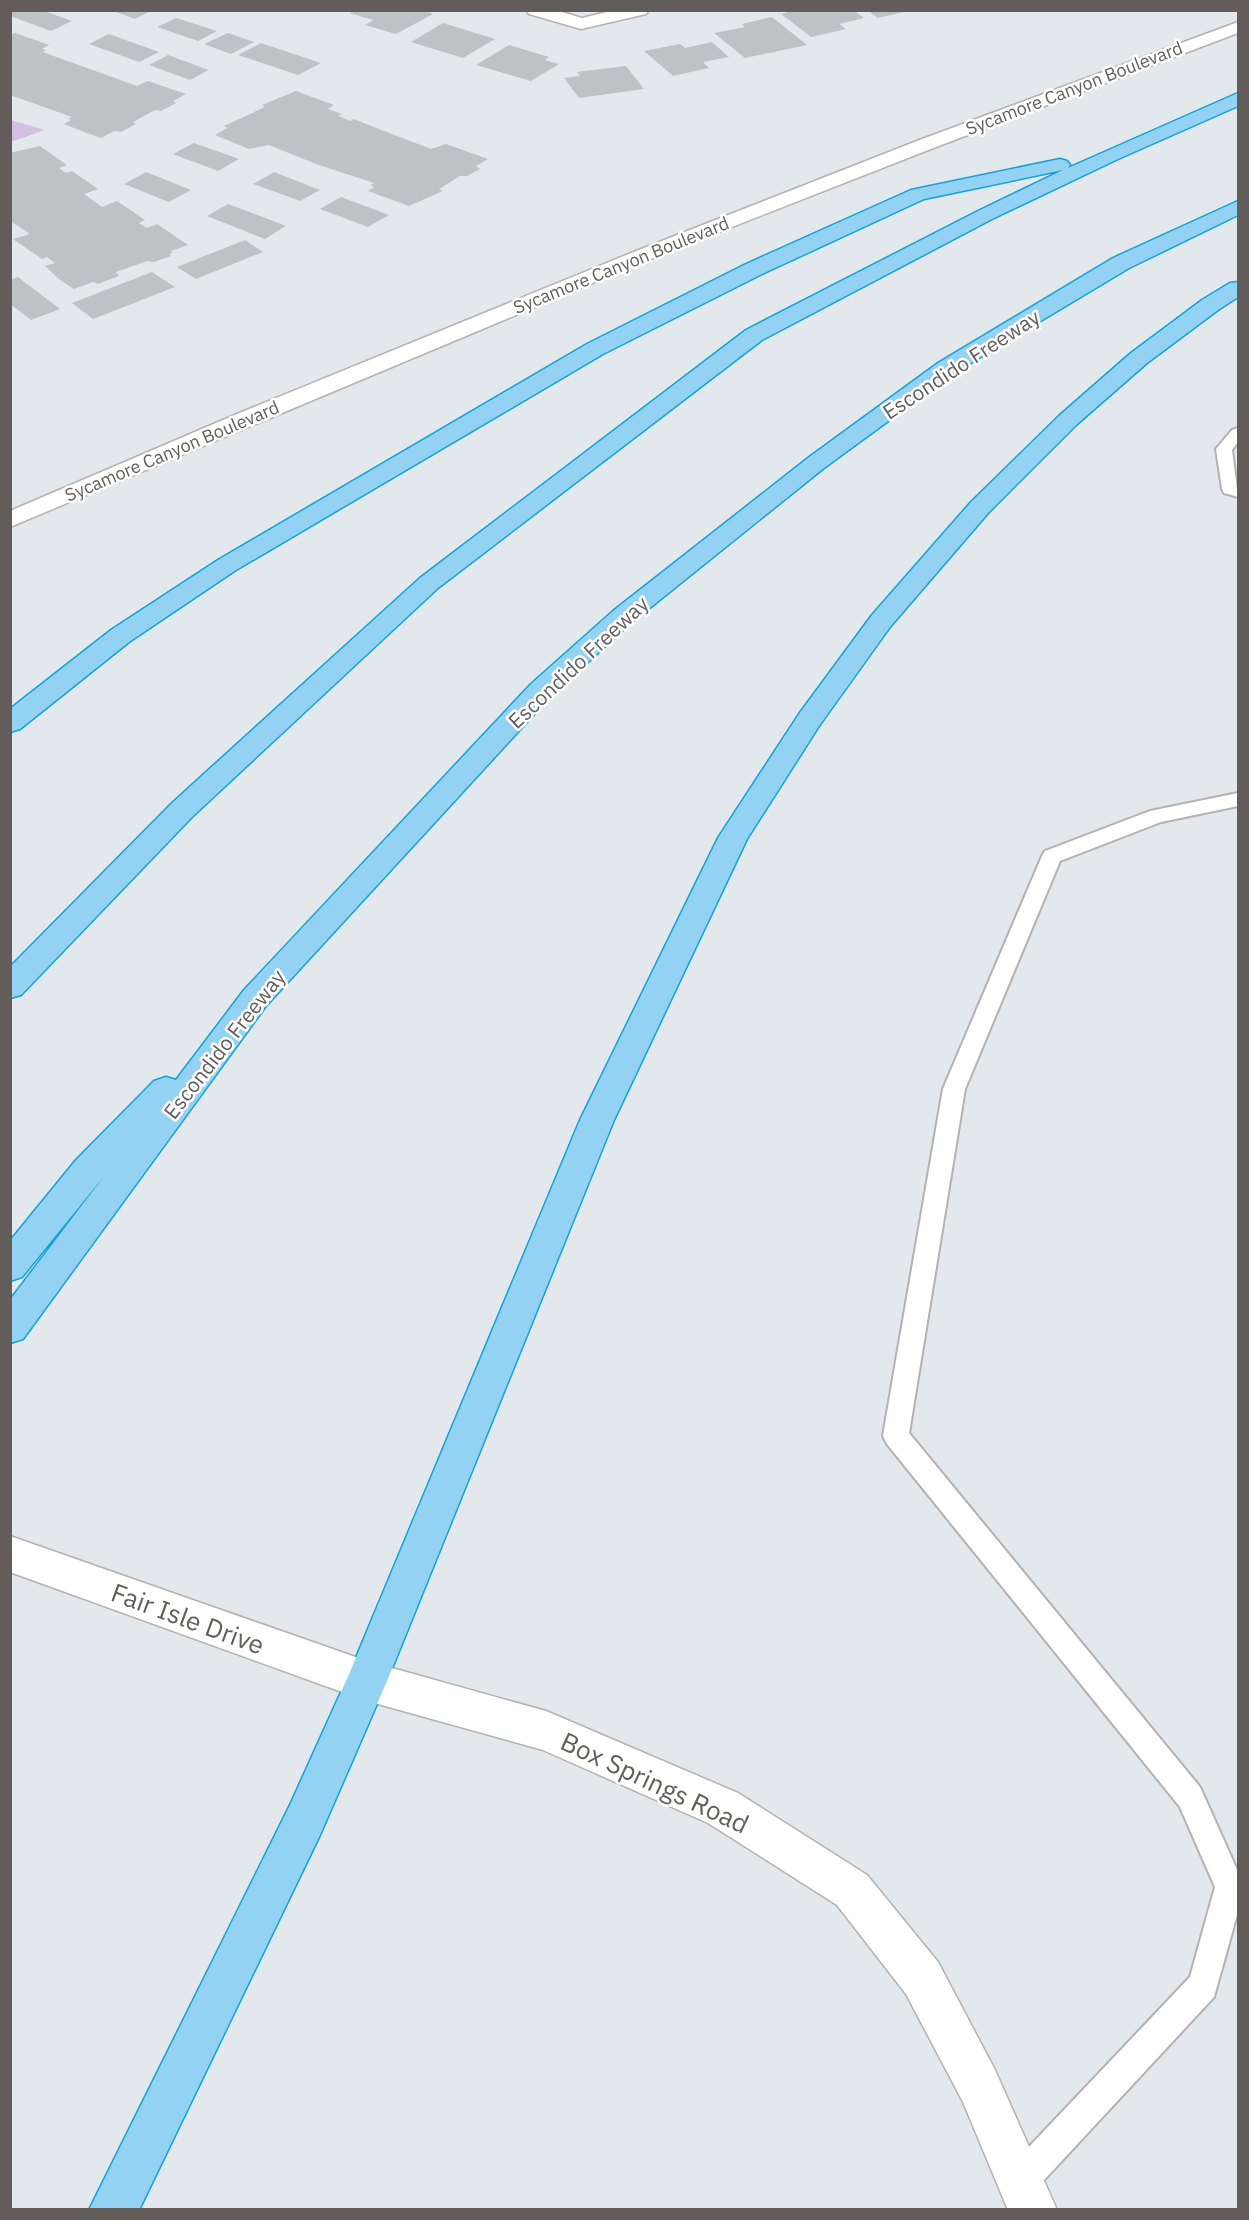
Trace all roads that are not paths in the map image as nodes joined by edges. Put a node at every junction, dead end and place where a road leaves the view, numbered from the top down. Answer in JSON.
{"nodes":[{"id":1,"x":535,"y":10,"type":"edge"},
{"id":2,"x":640,"y":10,"type":"edge"},
{"id":3,"x":1239,"y":27,"type":"edge"},
{"id":4,"x":1239,"y":99,"type":"edge"},
{"id":5,"x":1111,"y":155,"type":"junction"},
{"id":6,"x":1239,"y":207,"type":"edge"},
{"id":7,"x":1239,"y":288,"type":"edge"},
{"id":8,"x":1239,"y":433,"type":"edge"},
{"id":9,"x":1239,"y":492,"type":"edge"},
{"id":10,"x":10,"y":520,"type":"edge"},
{"id":11,"x":10,"y":723,"type":"edge"},
{"id":12,"x":1239,"y":800,"type":"edge"},
{"id":13,"x":10,"y":987,"type":"edge"},
{"id":14,"x":255,"y":998,"type":"junction"},
{"id":15,"x":10,"y":1267,"type":"edge"},
{"id":16,"x":13,"y":1328,"type":"edge"},
{"id":17,"x":10,"y":1554,"type":"edge"},
{"id":18,"x":367,"y":1681,"type":"junction"},
{"id":19,"x":1027,"y":2195,"type":"edge"},
{"id":20,"x":113,"y":2210,"type":"edge"}],
"edges":[{"from":1,"to":2,"type":"street"},
{"from":3,"to":10,"type":"street","name":"Sycamore Canyon Boulevard"},
{"from":4,"to":5,"type":"highway"},
{"from":5,"to":11,"type":"highway"},
{"from":5,"to":13,"type":"highway"},
{"from":6,"to":14,"type":"highway","name":"Escondido Freeway"},
{"from":7,"to":18,"type":"highway"},
{"from":8,"to":9,"type":"lane"},
{"from":12,"to":19,"type":"lane"},
{"from":14,"to":15,"type":"highway"},
{"from":14,"to":16,"type":"highway","name":"Escondido Freeway"},
{"from":17,"to":18,"type":"street","name":"Fair Isle Drive"},
{"from":18,"to":19,"type":"street","name":"Box Springs Road"},
{"from":18,"to":20,"type":"highway"}]}
